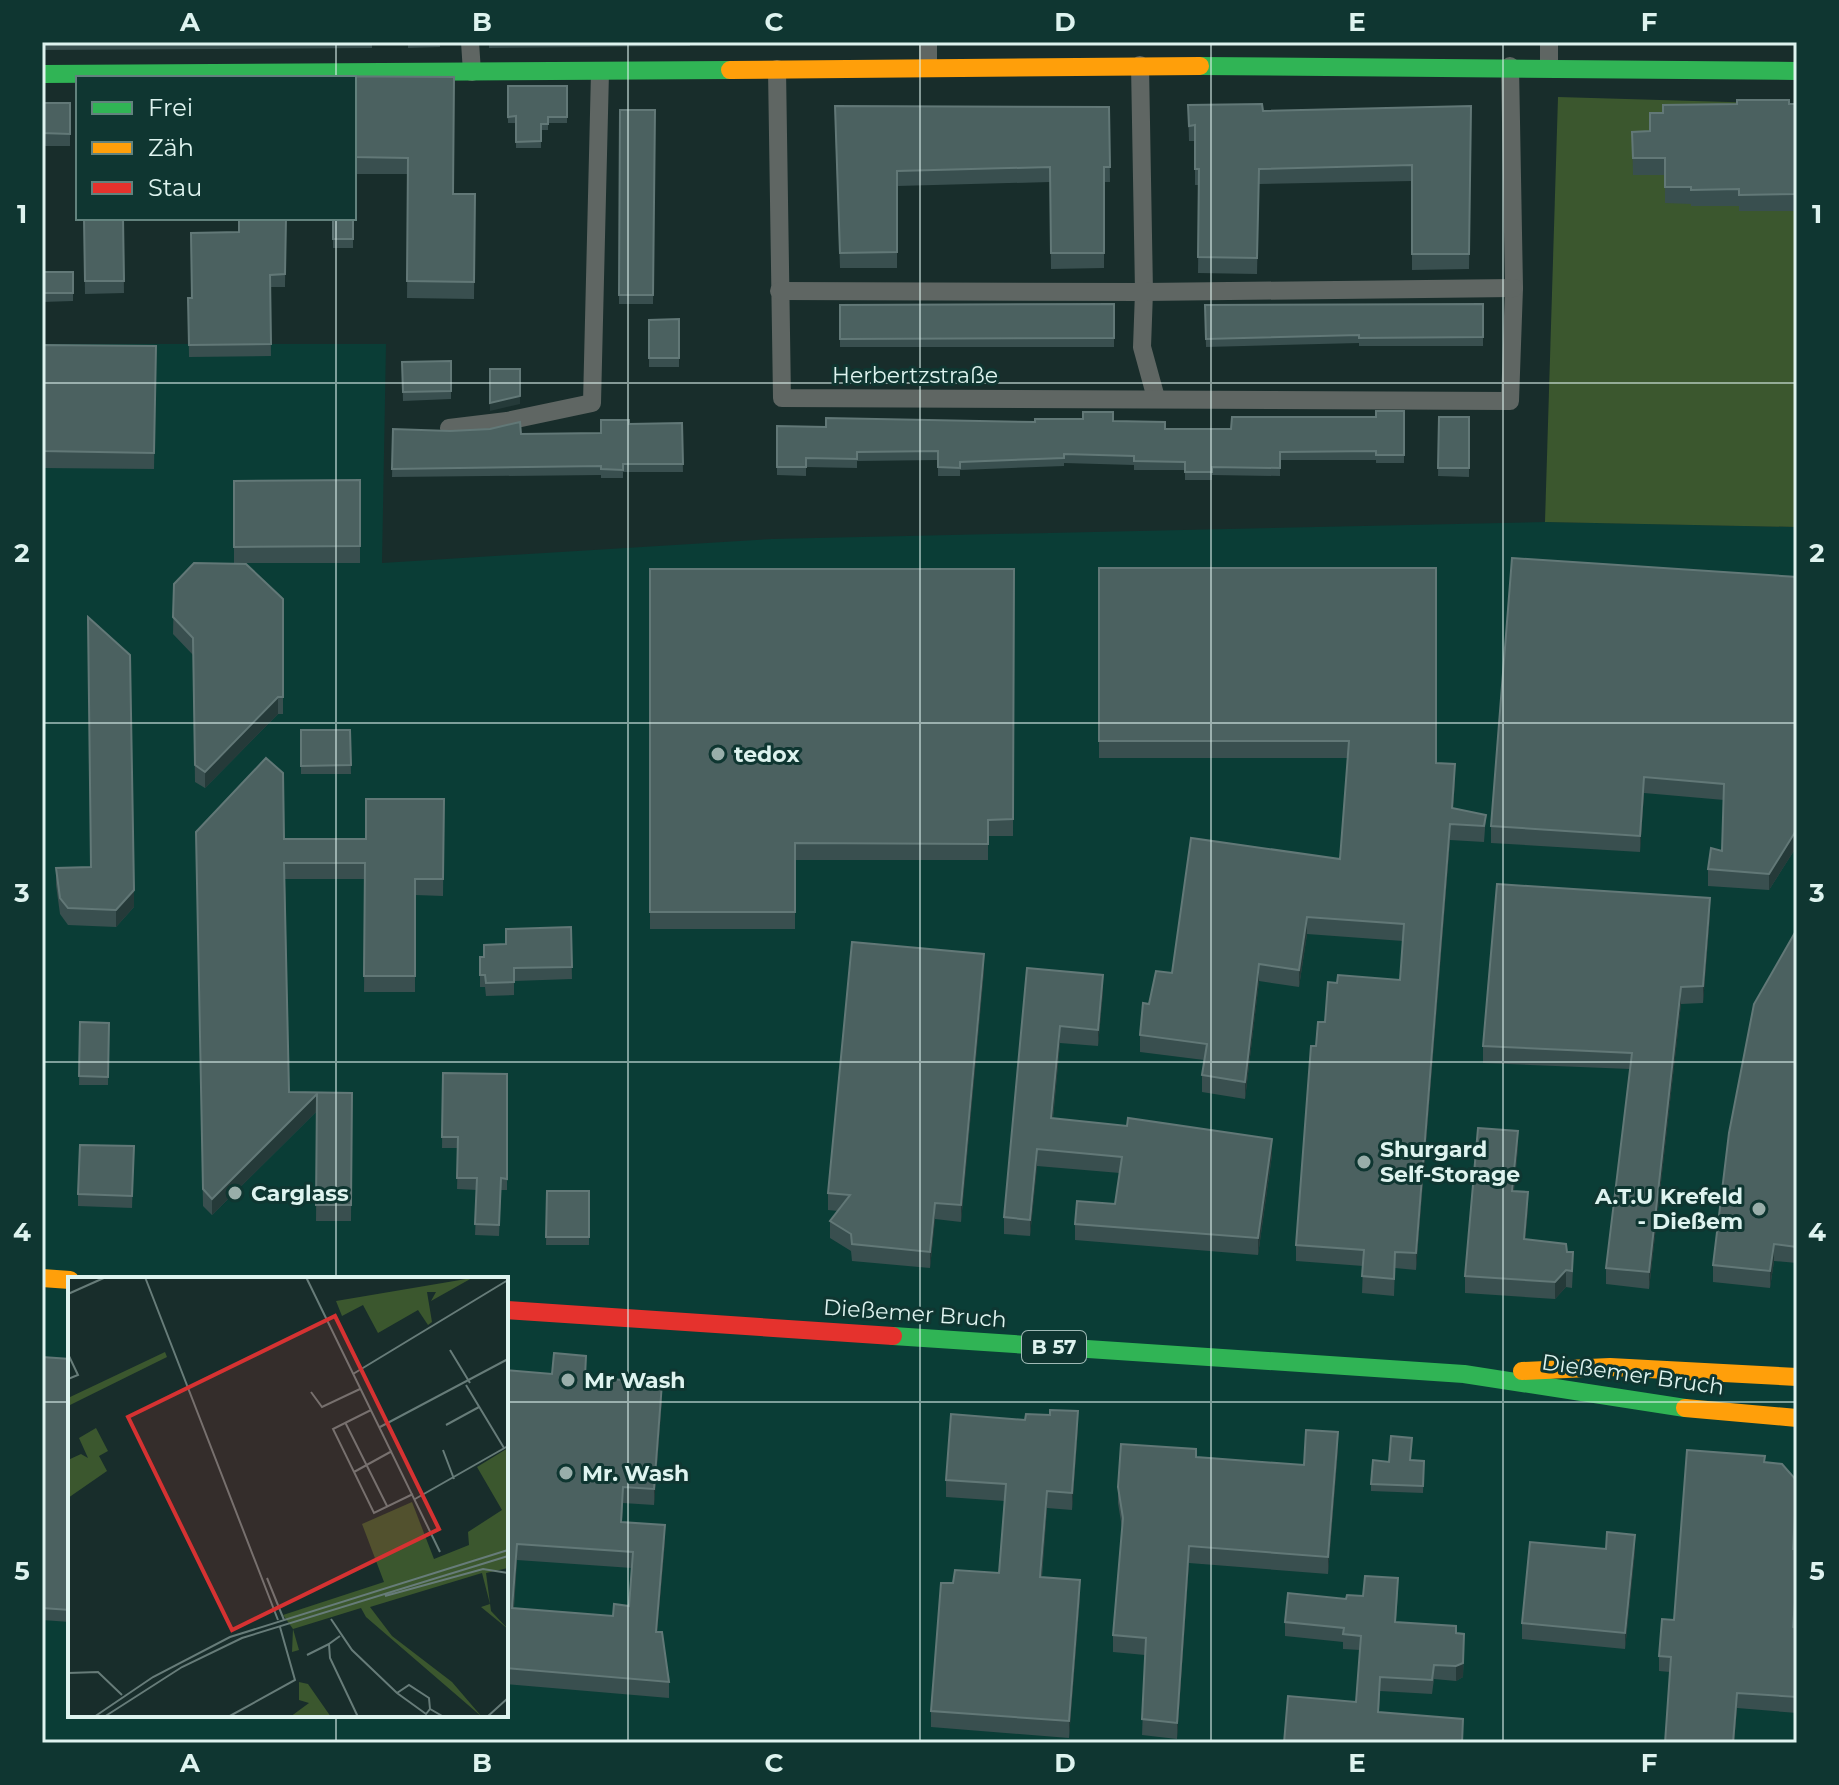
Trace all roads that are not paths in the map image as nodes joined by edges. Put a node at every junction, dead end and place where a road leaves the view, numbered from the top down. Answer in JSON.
{"nodes":[{"id":1,"x":470,"y":42,"type":"edge"},
{"id":2,"x":928,"y":42,"type":"edge"},
{"id":3,"x":1549,"y":42,"type":"edge"},
{"id":4,"x":1140,"y":65,"type":"junction"},
{"id":5,"x":928,"y":66,"type":"junction"},
{"id":6,"x":1510,"y":66,"type":"junction"},
{"id":7,"x":1549,"y":68,"type":"junction"},
{"id":8,"x":777,"y":69,"type":"junction"},
{"id":9,"x":1797,"y":71,"type":"edge"},
{"id":10,"x":472,"y":72,"type":"junction"},
{"id":11,"x":600,"y":72,"type":"junction"},
{"id":12,"x":42,"y":74,"type":"edge"},
{"id":13,"x":1514,"y":288,"type":"junction"},
{"id":14,"x":779,"y":291,"type":"junction"},
{"id":15,"x":1144,"y":292,"type":"junction"},
{"id":16,"x":1156,"y":398,"type":"junction"},
{"id":17,"x":449,"y":428,"type":"edge"},
{"id":18,"x":42,"y":1278,"type":"edge"},
{"id":19,"x":68,"y":1280,"type":"edge"},
{"id":20,"x":508,"y":1310,"type":"edge"},
{"id":21,"x":1464,"y":1374,"type":"junction"},
{"id":22,"x":1797,"y":1377,"type":"edge"},
{"id":23,"x":1797,"y":1418,"type":"edge"}],
"edges":[{"from":1,"to":10,"type":"street"},
{"from":2,"to":5,"type":"street"},
{"from":3,"to":7,"type":"street"},
{"from":4,"to":5,"type":"street"},
{"from":4,"to":6,"type":"street"},
{"from":4,"to":15,"type":"street"},
{"from":5,"to":8,"type":"street"},
{"from":6,"to":7,"type":"street"},
{"from":6,"to":13,"type":"street","name":"Herbertzstraße"},
{"from":7,"to":9,"type":"street"},
{"from":8,"to":11,"type":"street"},
{"from":8,"to":14,"type":"street","name":"Herbertzstraße"},
{"from":10,"to":11,"type":"street"},
{"from":10,"to":12,"type":"street"},
{"from":11,"to":17,"type":"street"},
{"from":13,"to":15,"type":"street"},
{"from":13,"to":16,"type":"street","name":"Herbertzstraße"},
{"from":14,"to":15,"type":"street"},
{"from":14,"to":16,"type":"street","name":"Herbertzstraße"},
{"from":15,"to":16,"type":"street"},
{"from":18,"to":19,"type":"street"},
{"from":20,"to":21,"type":"street","name":"Dießemer Bruch","number":"B 57"},
{"from":21,"to":22,"type":"street","name":"Dießemer Bruch","number":"B 57"},
{"from":21,"to":23,"type":"street","name":"Dießemer Bruch","number":"B 57"}]}
